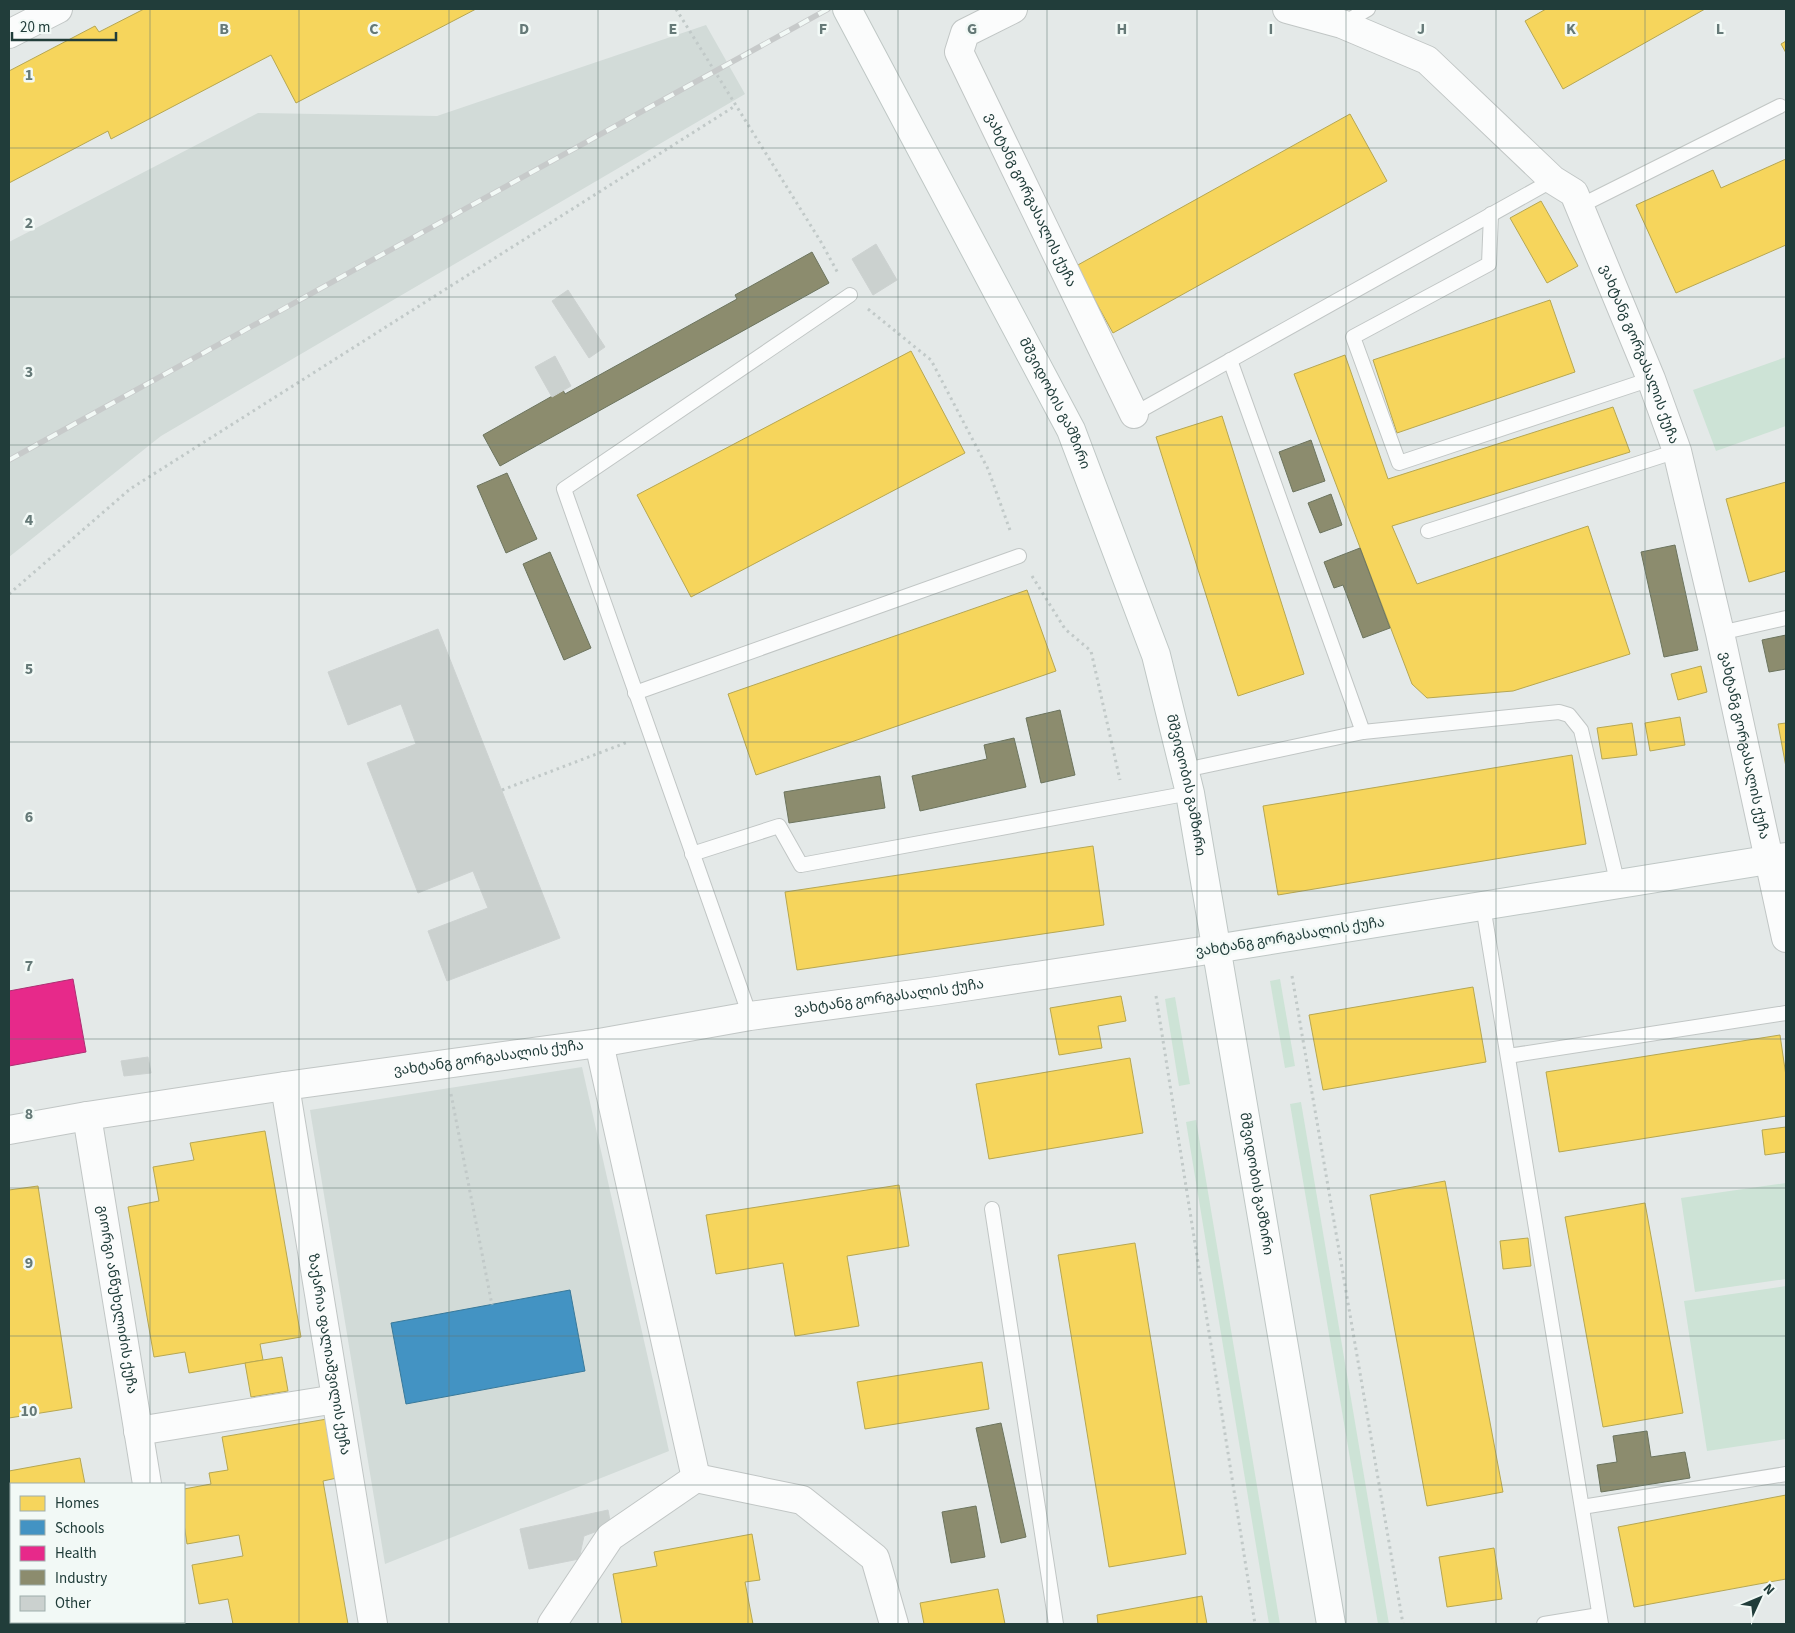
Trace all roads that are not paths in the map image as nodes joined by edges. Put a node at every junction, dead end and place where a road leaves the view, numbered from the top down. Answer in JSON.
{"nodes":[{"id":1,"x":58,"y":9,"type":"edge"},
{"id":2,"x":847,"y":9,"type":"edge"},
{"id":3,"x":1013,"y":9,"type":"edge"},
{"id":4,"x":1287,"y":9,"type":"edge"},
{"id":5,"x":1368,"y":9,"type":"edge"},
{"id":6,"x":1342,"y":24,"type":"junction"},
{"id":7,"x":9,"y":34,"type":"edge"},
{"id":8,"x":1780,"y":106,"type":"dead end"},
{"id":9,"x":1553,"y":180,"type":"junction"},
{"id":10,"x":1580,"y":206,"type":"junction"},
{"id":11,"x":1491,"y":214,"type":"junction"},
{"id":12,"x":850,"y":295,"type":"road end"},
{"id":13,"x":1230,"y":360,"type":"junction"},
{"id":14,"x":1651,"y":379,"type":"junction"},
{"id":15,"x":1134,"y":414,"type":"joint"},
{"id":16,"x":1677,"y":452,"type":"junction"},
{"id":17,"x":1428,"y":531,"type":"dead end"},
{"id":18,"x":1019,"y":556,"type":"dead end"},
{"id":19,"x":1786,"y":618,"type":"edge"},
{"id":20,"x":1720,"y":633,"type":"junction"},
{"id":21,"x":635,"y":693,"type":"junction"},
{"id":22,"x":1363,"y":732,"type":"junction"},
{"id":23,"x":1187,"y":782,"type":"junction"},
{"id":24,"x":692,"y":854,"type":"junction"},
{"id":25,"x":1778,"y":858,"type":"edge"},
{"id":26,"x":1618,"y":885,"type":"junction"},
{"id":27,"x":1483,"y":906,"type":"junction"},
{"id":28,"x":1786,"y":938,"type":"edge"},
{"id":29,"x":1215,"y":949,"type":"junction"},
{"id":30,"x":1786,"y":1013,"type":"edge"},
{"id":31,"x":750,"y":1016,"type":"junction"},
{"id":32,"x":599,"y":1043,"type":"junction"},
{"id":33,"x":1508,"y":1056,"type":"junction"},
{"id":34,"x":285,"y":1086,"type":"junction"},
{"id":35,"x":87,"y":1116,"type":"junction"},
{"id":36,"x":9,"y":1130,"type":"edge"},
{"id":37,"x":992,"y":1209,"type":"dead end"},
{"id":38,"x":336,"y":1400,"type":"junction"},
{"id":39,"x":138,"y":1431,"type":"junction"},
{"id":40,"x":1786,"y":1474,"type":"edge"},
{"id":41,"x":696,"y":1478,"type":"junction"},
{"id":42,"x":147,"y":1483,"type":"edge"},
{"id":43,"x":1582,"y":1507,"type":"junction"},
{"id":44,"x":1600,"y":1620,"type":"edge"},
{"id":45,"x":372,"y":1624,"type":"edge"},
{"id":46,"x":552,"y":1624,"type":"edge"},
{"id":47,"x":894,"y":1624,"type":"edge"},
{"id":48,"x":1056,"y":1624,"type":"edge"},
{"id":49,"x":1331,"y":1624,"type":"edge"},
{"id":50,"x":1544,"y":1624,"type":"edge"}],
"edges":[{"from":1,"to":7,"type":"street"},
{"from":2,"to":23,"type":"street","name":"მშვიდობის გამზირი"},
{"from":3,"to":15,"type":"street","name":"ვახტანგ გორგასალის ქუჩა"},
{"from":4,"to":6,"type":"street","name":"ვახტანგ გორგასალის ქუჩა"},
{"from":5,"to":6,"type":"lane"},
{"from":6,"to":9,"type":"street","name":"ვახტანგ გორგასალის ქუჩა"},
{"from":8,"to":10,"type":"lane"},
{"from":9,"to":10,"type":"street","name":"ვახტანგ გორგასალის ქუჩა"},
{"from":9,"to":11,"type":"lane"},
{"from":10,"to":14,"type":"street","name":"ვახტანგ გორგასალის ქუჩა"},
{"from":11,"to":13,"type":"lane"},
{"from":11,"to":14,"type":"lane"},
{"from":12,"to":21,"type":"lane"},
{"from":13,"to":15,"type":"lane"},
{"from":13,"to":22,"type":"lane"},
{"from":14,"to":16,"type":"street","name":"ვახტანგ გორგასალის ქუჩა"},
{"from":16,"to":17,"type":"lane"},
{"from":16,"to":20,"type":"street","name":"ვახტანგ გორგასალის ქუჩა"},
{"from":18,"to":21,"type":"lane"},
{"from":19,"to":20,"type":"lane"},
{"from":20,"to":25,"type":"street","name":"ვახტანგ გორგასალის ქუჩა"},
{"from":21,"to":24,"type":"lane"},
{"from":22,"to":23,"type":"lane"},
{"from":22,"to":26,"type":"lane"},
{"from":23,"to":24,"type":"lane"},
{"from":23,"to":29,"type":"street","name":"მშვიდობის გამზირი"},
{"from":24,"to":31,"type":"lane"},
{"from":25,"to":26,"type":"street","name":"ვახტანგ გორგასალის ქუჩა"},
{"from":25,"to":28,"type":"street","name":"ვახტანგ გორგასალის ქუჩა"},
{"from":26,"to":27,"type":"street","name":"ვახტანგ გორგასალის ქუჩა"},
{"from":27,"to":29,"type":"street","name":"ვახტანგ გორგასალის ქუჩა"},
{"from":27,"to":33,"type":"lane"},
{"from":29,"to":31,"type":"street","name":"ვახტანგ გორგასალის ქუჩა"},
{"from":29,"to":49,"type":"street","name":"მშვიდობის გამზირი"},
{"from":30,"to":33,"type":"lane"},
{"from":31,"to":32,"type":"street","name":"ვახტანგ გორგასალის ქუჩა"},
{"from":32,"to":34,"type":"street","name":"ვახტანგ გორგასალის ქუჩა"},
{"from":32,"to":41,"type":"street"},
{"from":33,"to":43,"type":"lane"},
{"from":34,"to":35,"type":"street","name":"ვახტანგ გორგასალის ქუჩა"},
{"from":34,"to":38,"type":"street","name":"ზაქარია ფალიაშვილის ქუჩა"},
{"from":35,"to":36,"type":"street","name":"ვახტანგ გორგასალის ქუჩა"},
{"from":35,"to":39,"type":"street","name":"გიორგი ანწუხელიძის ქუჩა"},
{"from":37,"to":48,"type":"lane"},
{"from":38,"to":39,"type":"street"},
{"from":38,"to":45,"type":"street","name":"ზაქარია ფალიაშვილის ქუჩა"},
{"from":39,"to":42,"type":"street","name":"გიორგი ანწუხელიძის ქუჩა"},
{"from":40,"to":43,"type":"lane"},
{"from":41,"to":46,"type":"street"},
{"from":41,"to":47,"type":"street"},
{"from":43,"to":44,"type":"lane"},
{"from":44,"to":50,"type":"lane"}]}
